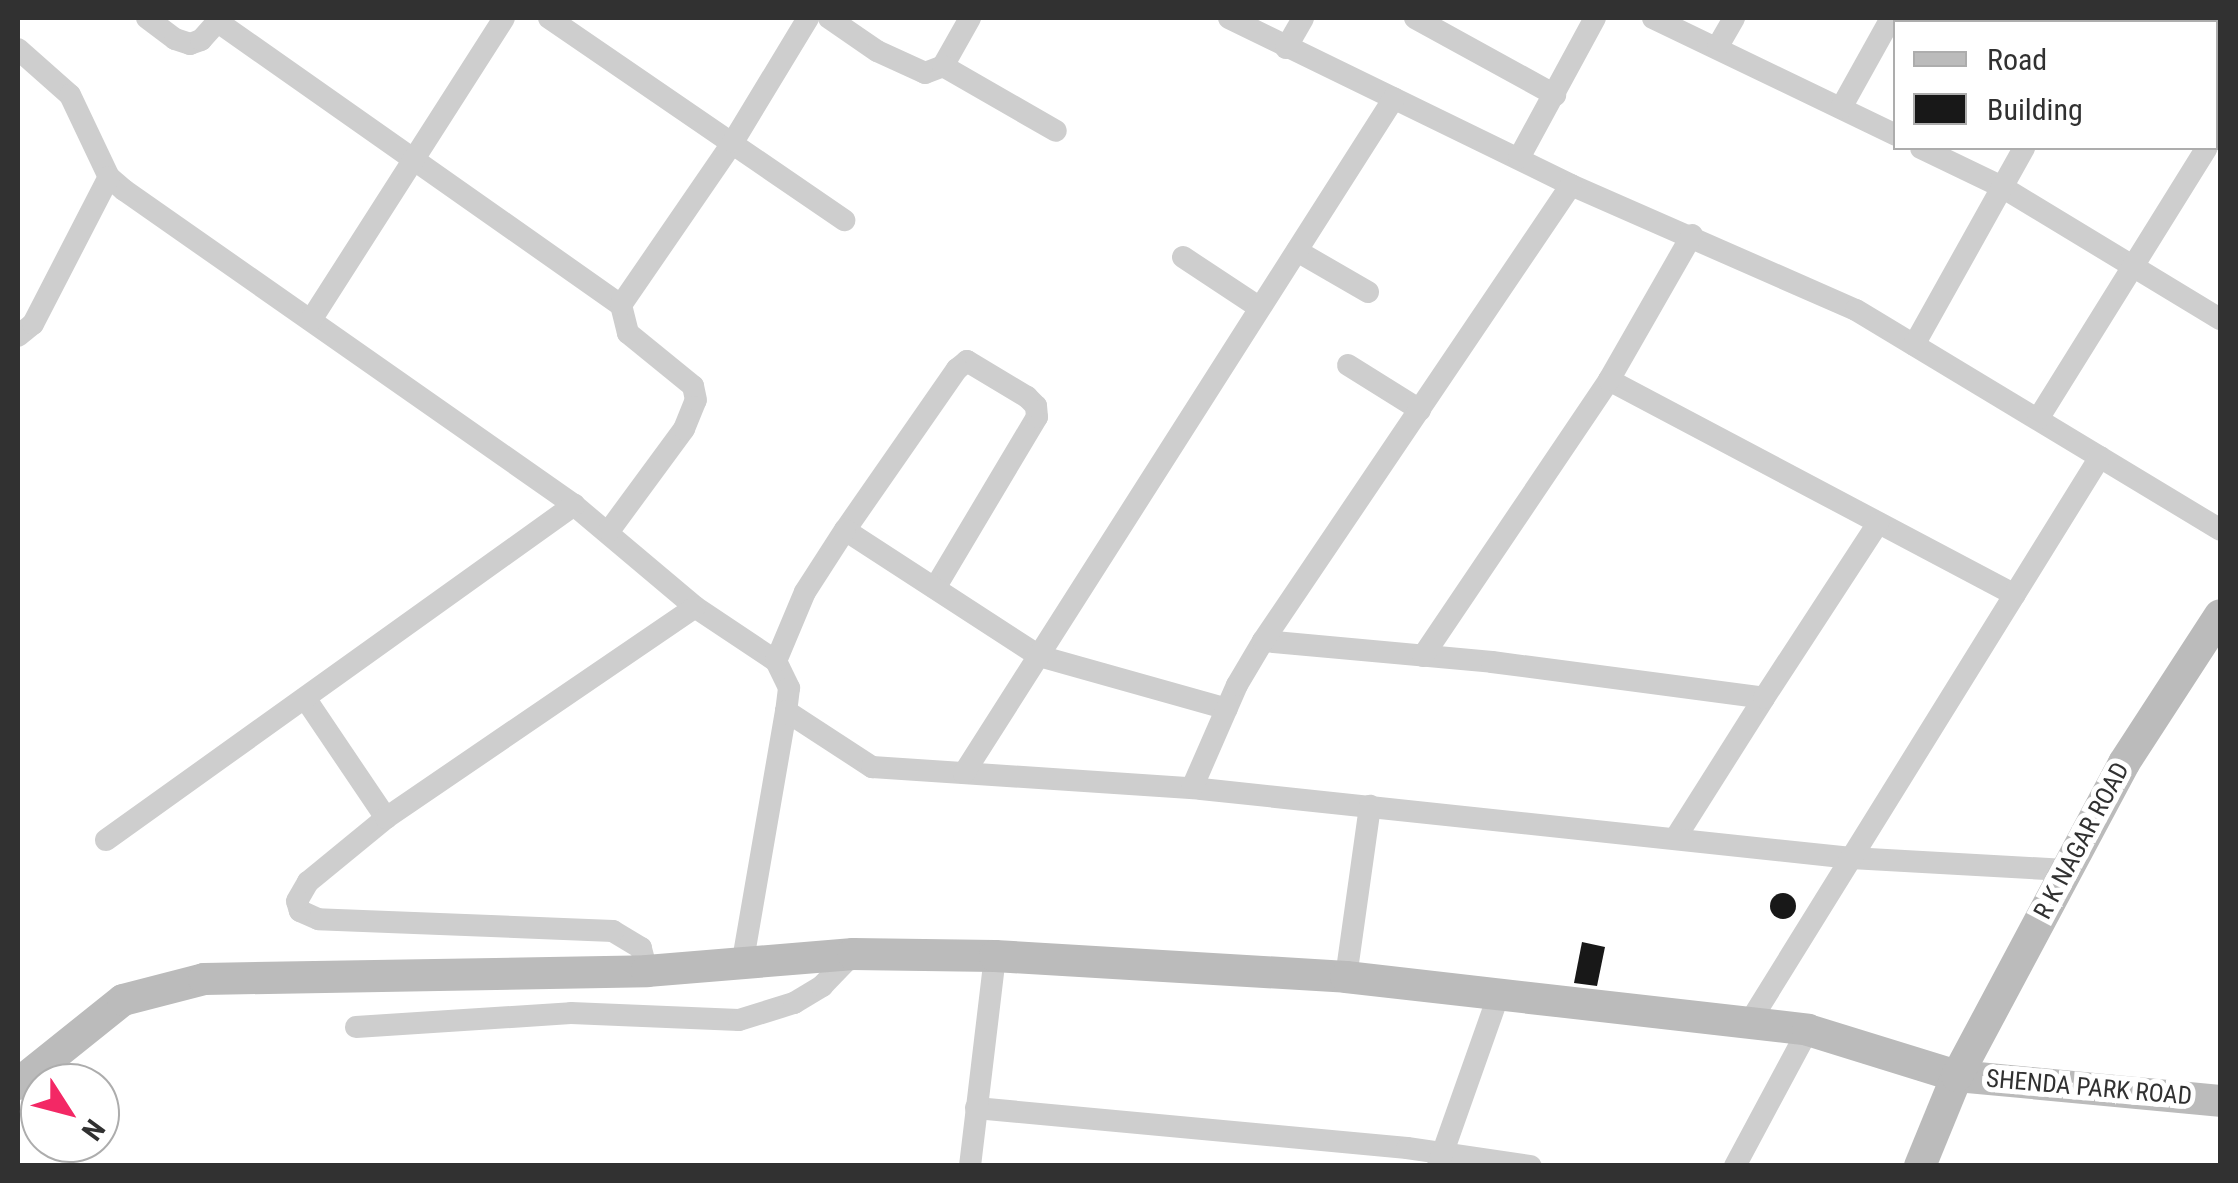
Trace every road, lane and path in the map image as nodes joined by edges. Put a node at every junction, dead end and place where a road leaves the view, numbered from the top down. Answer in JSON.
{"nodes":[{"id":1,"x":146,"y":18,"type":"edge"},
{"id":2,"x":504,"y":18,"type":"edge"},
{"id":3,"x":548,"y":18,"type":"edge"},
{"id":4,"x":808,"y":18,"type":"edge"},
{"id":5,"x":828,"y":18,"type":"edge"},
{"id":6,"x":970,"y":18,"type":"edge"},
{"id":7,"x":1229,"y":18,"type":"edge"},
{"id":8,"x":1303,"y":18,"type":"edge"},
{"id":9,"x":1415,"y":18,"type":"edge"},
{"id":10,"x":1595,"y":18,"type":"edge"},
{"id":11,"x":1652,"y":18,"type":"edge"},
{"id":12,"x":1734,"y":18,"type":"edge"},
{"id":13,"x":1890,"y":18,"type":"edge"},
{"id":14,"x":220,"y":20,"type":"edge"},
{"id":15,"x":1718,"y":46,"type":"junction"},
{"id":16,"x":1286,"y":48,"type":"junction"},
{"id":17,"x":18,"y":49,"type":"edge"},
{"id":18,"x":943,"y":66,"type":"junction"},
{"id":19,"x":1554,"y":95,"type":"junction"},
{"id":20,"x":1394,"y":98,"type":"junction"},
{"id":21,"x":1841,"y":108,"type":"junction"},
{"id":22,"x":1056,"y":131,"type":"dead end"},
{"id":23,"x":1893,"y":134,"type":"edge"},
{"id":24,"x":733,"y":142,"type":"junction"},
{"id":25,"x":1925,"y":150,"type":"edge"},
{"id":26,"x":2023,"y":150,"type":"edge"},
{"id":27,"x":2206,"y":150,"type":"edge"},
{"id":28,"x":414,"y":157,"type":"junction"},
{"id":29,"x":1520,"y":158,"type":"junction"},
{"id":30,"x":109,"y":177,"type":"junction"},
{"id":31,"x":1571,"y":185,"type":"junction"},
{"id":32,"x":2002,"y":188,"type":"junction"},
{"id":33,"x":844,"y":220,"type":"dead end"},
{"id":34,"x":1692,"y":235,"type":"junction"},
{"id":35,"x":1296,"y":251,"type":"junction"},
{"id":36,"x":1183,"y":257,"type":"dead end"},
{"id":37,"x":2133,"y":266,"type":"junction"},
{"id":38,"x":1368,"y":292,"type":"dead end"},
{"id":39,"x":621,"y":305,"type":"junction"},
{"id":40,"x":1260,"y":308,"type":"junction"},
{"id":41,"x":2220,"y":319,"type":"edge"},
{"id":42,"x":311,"y":320,"type":"junction"},
{"id":43,"x":18,"y":336,"type":"edge"},
{"id":44,"x":1914,"y":345,"type":"junction"},
{"id":45,"x":1348,"y":365,"type":"dead end"},
{"id":46,"x":1609,"y":380,"type":"junction"},
{"id":47,"x":1420,"y":410,"type":"junction"},
{"id":48,"x":2038,"y":420,"type":"junction"},
{"id":49,"x":2100,"y":457,"type":"junction"},
{"id":50,"x":574,"y":504,"type":"junction"},
{"id":51,"x":1878,"y":523,"type":"junction"},
{"id":52,"x":845,"y":530,"type":"junction"},
{"id":53,"x":2220,"y":530,"type":"edge"},
{"id":54,"x":608,"y":531,"type":"junction"},
{"id":55,"x":935,"y":588,"type":"junction"},
{"id":56,"x":2016,"y":595,"type":"junction"},
{"id":57,"x":696,"y":606,"type":"junction"},
{"id":58,"x":2220,"y":615,"type":"edge"},
{"id":59,"x":1263,"y":641,"type":"junction"},
{"id":60,"x":1039,"y":656,"type":"junction"},
{"id":61,"x":1423,"y":656,"type":"junction"},
{"id":62,"x":776,"y":661,"type":"junction"},
{"id":63,"x":305,"y":698,"type":"junction"},
{"id":64,"x":1764,"y":698,"type":"junction"},
{"id":65,"x":1226,"y":709,"type":"junction"},
{"id":66,"x":786,"y":712,"type":"junction"},
{"id":67,"x":964,"y":773,"type":"junction"},
{"id":68,"x":1192,"y":788,"type":"junction"},
{"id":69,"x":1370,"y":806,"type":"junction"},
{"id":70,"x":386,"y":818,"type":"junction"},
{"id":71,"x":1676,"y":836,"type":"junction"},
{"id":72,"x":106,"y":840,"type":"dead end"},
{"id":73,"x":1851,"y":858,"type":"junction"},
{"id":74,"x":2066,"y":870,"type":"junction"},
{"id":75,"x":853,"y":954,"type":"junction"},
{"id":76,"x":995,"y":956,"type":"junction"},
{"id":77,"x":742,"y":965,"type":"junction"},
{"id":78,"x":646,"y":971,"type":"junction"},
{"id":79,"x":1346,"y":976,"type":"junction"},
{"id":80,"x":1499,"y":994,"type":"junction"},
{"id":81,"x":1749,"y":1023,"type":"junction"},
{"id":82,"x":356,"y":1027,"type":"dead end"},
{"id":83,"x":1808,"y":1030,"type":"junction"},
{"id":84,"x":1957,"y":1076,"type":"junction"},
{"id":85,"x":18,"y":1084,"type":"edge"},
{"id":86,"x":2220,"y":1100,"type":"edge"},
{"id":87,"x":976,"y":1108,"type":"junction"},
{"id":88,"x":1441,"y":1159,"type":"edge"},
{"id":89,"x":970,"y":1166,"type":"edge"},
{"id":90,"x":1531,"y":1166,"type":"edge"},
{"id":91,"x":1735,"y":1166,"type":"edge"},
{"id":92,"x":1920,"y":1166,"type":"edge"}],
"edges":[{"from":1,"to":14,"type":"street"},
{"from":2,"to":28,"type":"street"},
{"from":3,"to":24,"type":"street"},
{"from":4,"to":24,"type":"street"},
{"from":5,"to":18,"type":"street"},
{"from":6,"to":18,"type":"street"},
{"from":7,"to":16,"type":"street"},
{"from":8,"to":16,"type":"street"},
{"from":9,"to":19,"type":"street"},
{"from":10,"to":19,"type":"street"},
{"from":11,"to":15,"type":"street"},
{"from":12,"to":15,"type":"street"},
{"from":13,"to":21,"type":"street"},
{"from":14,"to":28,"type":"street"},
{"from":15,"to":21,"type":"street"},
{"from":16,"to":20,"type":"street"},
{"from":17,"to":30,"type":"street"},
{"from":18,"to":22,"type":"street"},
{"from":19,"to":29,"type":"street"},
{"from":20,"to":29,"type":"street"},
{"from":20,"to":35,"type":"street"},
{"from":21,"to":23,"type":"street"},
{"from":24,"to":33,"type":"street"},
{"from":24,"to":39,"type":"street"},
{"from":25,"to":32,"type":"street"},
{"from":26,"to":32,"type":"street"},
{"from":27,"to":37,"type":"street"},
{"from":28,"to":39,"type":"street"},
{"from":28,"to":42,"type":"street"},
{"from":29,"to":31,"type":"street"},
{"from":30,"to":42,"type":"street"},
{"from":30,"to":43,"type":"street"},
{"from":31,"to":34,"type":"street"},
{"from":31,"to":47,"type":"street"},
{"from":32,"to":37,"type":"street"},
{"from":32,"to":44,"type":"street"},
{"from":34,"to":44,"type":"street"},
{"from":34,"to":46,"type":"street"},
{"from":35,"to":38,"type":"street"},
{"from":35,"to":40,"type":"street"},
{"from":36,"to":40,"type":"street"},
{"from":37,"to":41,"type":"street"},
{"from":37,"to":48,"type":"street"},
{"from":39,"to":54,"type":"street"},
{"from":40,"to":60,"type":"street"},
{"from":42,"to":50,"type":"street"},
{"from":44,"to":48,"type":"street"},
{"from":45,"to":47,"type":"street"},
{"from":46,"to":51,"type":"street"},
{"from":46,"to":61,"type":"street"},
{"from":47,"to":59,"type":"street"},
{"from":48,"to":49,"type":"street"},
{"from":49,"to":53,"type":"street"},
{"from":49,"to":56,"type":"street"},
{"from":50,"to":54,"type":"street"},
{"from":50,"to":63,"type":"street"},
{"from":51,"to":56,"type":"street"},
{"from":51,"to":64,"type":"street"},
{"from":52,"to":55,"type":"street"},
{"from":52,"to":55,"type":"street"},
{"from":52,"to":62,"type":"street"},
{"from":54,"to":57,"type":"street"},
{"from":55,"to":60,"type":"street"},
{"from":56,"to":73,"type":"street"},
{"from":57,"to":62,"type":"street"},
{"from":57,"to":70,"type":"street"},
{"from":58,"to":74,"type":"street","name":"R K NAGAR ROAD"},
{"from":59,"to":61,"type":"street"},
{"from":59,"to":65,"type":"street"},
{"from":60,"to":65,"type":"street"},
{"from":60,"to":67,"type":"street"},
{"from":61,"to":64,"type":"street"},
{"from":62,"to":66,"type":"street"},
{"from":63,"to":70,"type":"street"},
{"from":63,"to":72,"type":"street"},
{"from":64,"to":71,"type":"street"},
{"from":65,"to":68,"type":"street"},
{"from":66,"to":67,"type":"street"},
{"from":66,"to":77,"type":"street"},
{"from":67,"to":68,"type":"street"},
{"from":68,"to":69,"type":"street"},
{"from":69,"to":71,"type":"street"},
{"from":69,"to":79,"type":"street"},
{"from":70,"to":78,"type":"street"},
{"from":71,"to":73,"type":"street"},
{"from":73,"to":74,"type":"street"},
{"from":73,"to":81,"type":"street"},
{"from":74,"to":84,"type":"street","name":"R K NAGAR ROAD"},
{"from":75,"to":76,"type":"street","name":"SHENDA PARK ROAD"},
{"from":75,"to":77,"type":"street","name":"SHENDA PARK ROAD"},
{"from":75,"to":82,"type":"street"},
{"from":76,"to":79,"type":"street","name":"SHENDA PARK ROAD"},
{"from":76,"to":87,"type":"street"},
{"from":77,"to":78,"type":"street","name":"SHENDA PARK ROAD"},
{"from":78,"to":85,"type":"street","name":"SHENDA PARK ROAD"},
{"from":79,"to":80,"type":"street","name":"SHENDA PARK ROAD"},
{"from":80,"to":81,"type":"street","name":"SHENDA PARK ROAD"},
{"from":80,"to":88,"type":"street"},
{"from":81,"to":83,"type":"street","name":"SHENDA PARK ROAD"},
{"from":83,"to":84,"type":"street","name":"SHENDA PARK ROAD"},
{"from":83,"to":91,"type":"street"},
{"from":84,"to":86,"type":"street","name":"SHENDA PARK ROAD"},
{"from":84,"to":92,"type":"street","name":"R K NAGAR ROAD"},
{"from":87,"to":88,"type":"street"},
{"from":87,"to":89,"type":"street"},
{"from":88,"to":90,"type":"street"}]}
